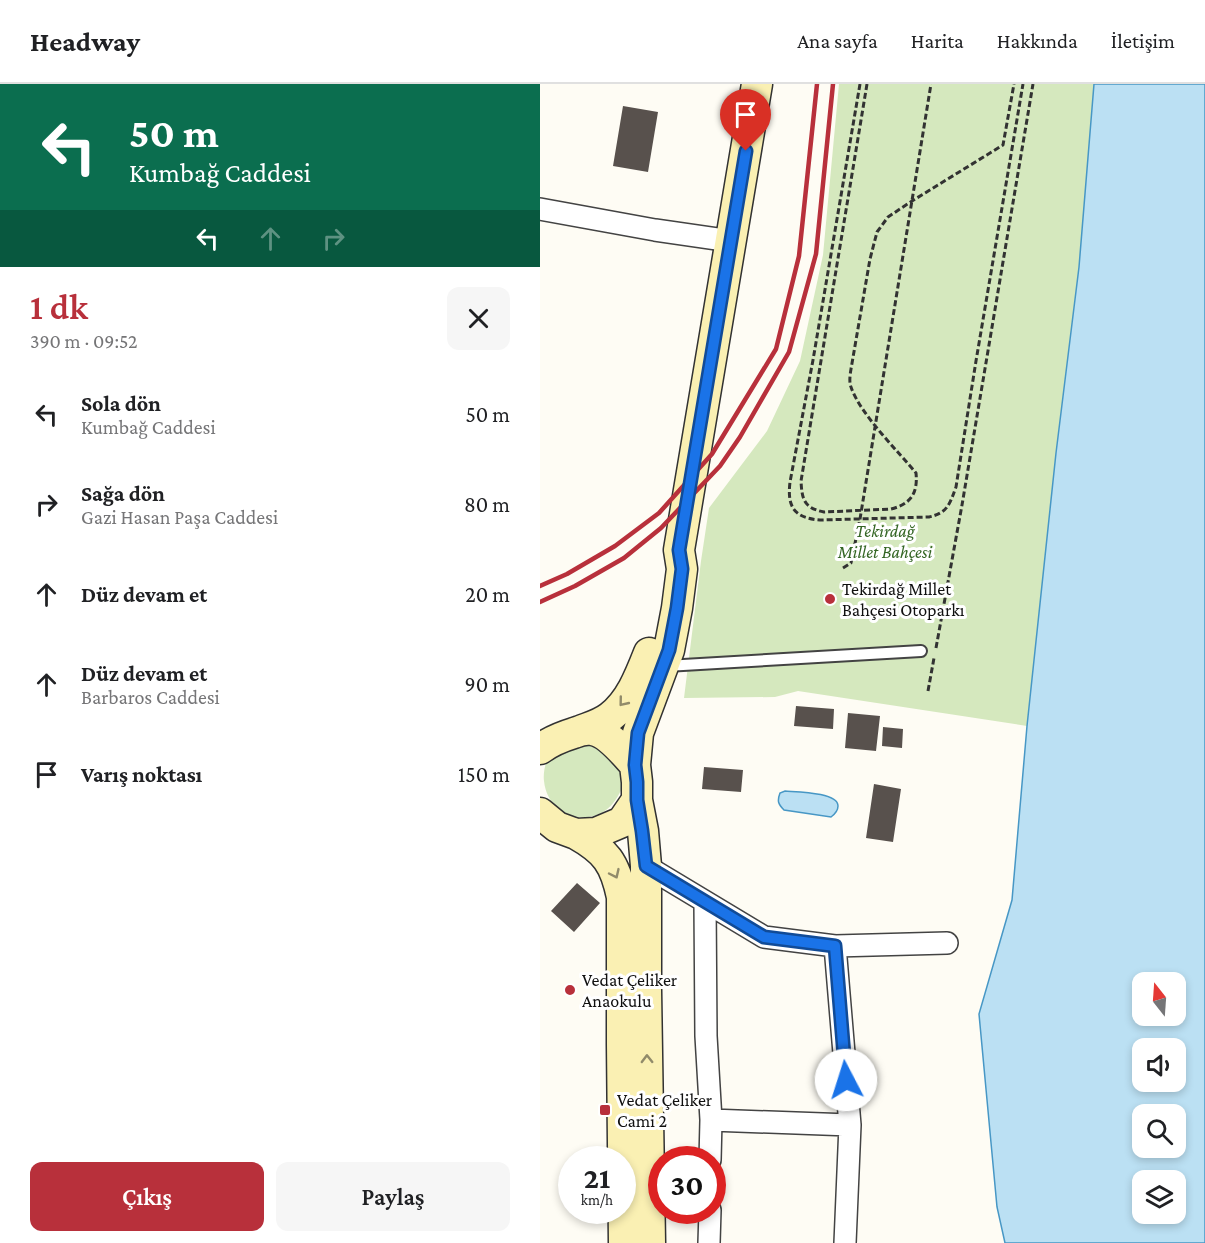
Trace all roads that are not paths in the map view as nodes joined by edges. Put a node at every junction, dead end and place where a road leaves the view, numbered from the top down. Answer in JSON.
{"nodes":[{"id":1,"x":757,"y":84,"type":"edge"},
{"id":2,"x":540,"y":209,"type":"edge"},
{"id":3,"x":731,"y":241,"type":"junction"},
{"id":4,"x":679,"y":550,"type":"junction"},
{"id":5,"x":921,"y":651,"type":"dead end"},
{"id":6,"x":663,"y":666,"type":"junction"},
{"id":7,"x":580,"y":731,"type":"junction"},
{"id":8,"x":540,"y":749,"type":"edge"},
{"id":9,"x":635,"y":765,"type":"junction"},
{"id":10,"x":637,"y":800,"type":"junction"},
{"id":11,"x":540,"y":813,"type":"edge"},
{"id":12,"x":576,"y":834,"type":"junction"},
{"id":13,"x":646,"y":866,"type":"junction"},
{"id":14,"x":705,"y":902,"type":"junction"},
{"id":15,"x":947,"y":943,"type":"dead end"},
{"id":16,"x":835,"y":946,"type":"junction"},
{"id":17,"x":711,"y":1120,"type":"junction"},
{"id":18,"x":850,"y":1125,"type":"junction"},
{"id":19,"x":710,"y":1146,"type":"edge"},
{"id":20,"x":710,"y":1224,"type":"edge"},
{"id":21,"x":624,"y":1243,"type":"edge"},
{"id":22,"x":650,"y":1243,"type":"edge"},
{"id":23,"x":709,"y":1243,"type":"edge"},
{"id":24,"x":845,"y":1243,"type":"edge"}],
"edges":[{"from":1,"to":3,"type":"street"},
{"from":2,"to":3,"type":"street"},
{"from":3,"to":4,"type":"street"},
{"from":4,"to":6,"type":"street"},
{"from":4,"to":7,"type":"street","one_way":true},
{"from":5,"to":6,"type":"lane"},
{"from":6,"to":9,"type":"street"},
{"from":7,"to":8,"type":"street"},
{"from":7,"to":9,"type":"street"},
{"from":9,"to":10,"type":"street"},
{"from":10,"to":12,"type":"street"},
{"from":10,"to":13,"type":"street"},
{"from":11,"to":12,"type":"street"},
{"from":12,"to":21,"type":"street","one_way":true},
{"from":13,"to":14,"type":"street"},
{"from":22,"to":13,"type":"street","one_way":true},
{"from":14,"to":16,"type":"street"},
{"from":14,"to":17,"type":"street"},
{"from":15,"to":16,"type":"street"},
{"from":16,"to":18,"type":"street"},
{"from":17,"to":18,"type":"street"},
{"from":17,"to":19,"type":"street"},
{"from":18,"to":24,"type":"street"},
{"from":20,"to":23,"type":"street"}]}
